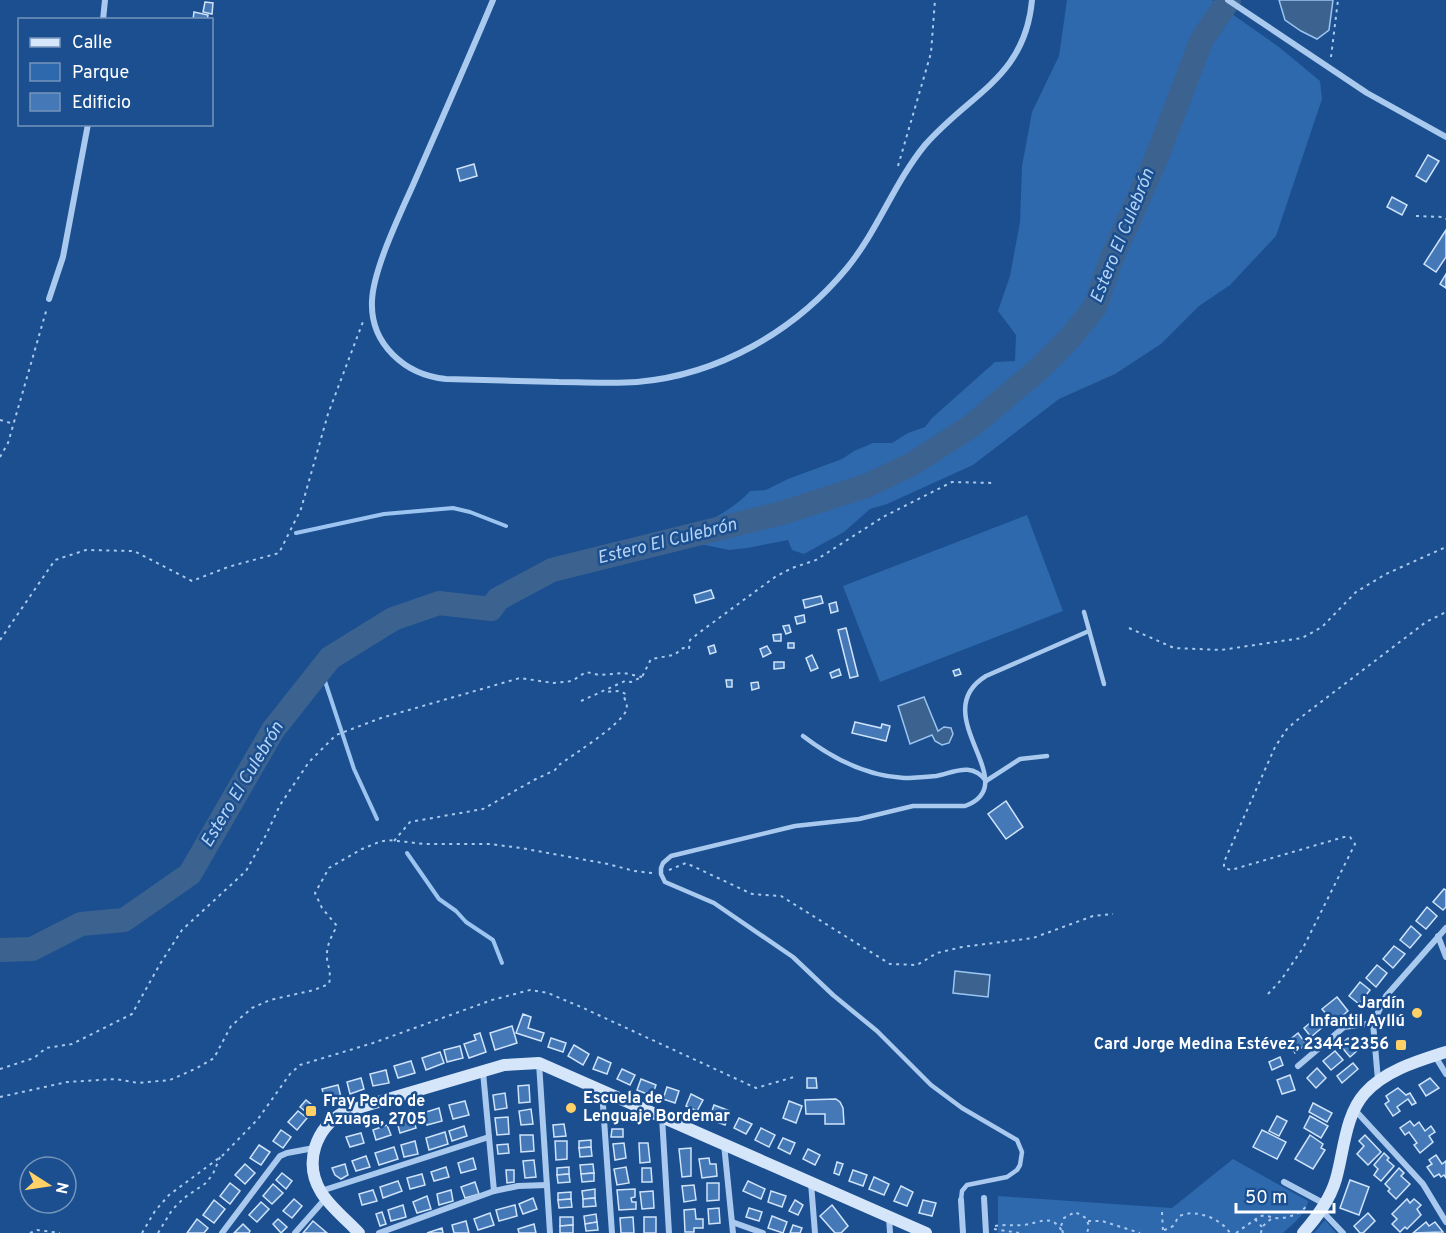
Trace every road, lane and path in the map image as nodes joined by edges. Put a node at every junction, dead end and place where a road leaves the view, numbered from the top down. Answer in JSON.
{"nodes":[{"id":1,"x":105,"y":0,"type":"edge"},
{"id":2,"x":493,"y":0,"type":"edge"},
{"id":3,"x":934,"y":0,"type":"edge"},
{"id":4,"x":1032,"y":0,"type":"edge"},
{"id":5,"x":1228,"y":0,"type":"edge"},
{"id":6,"x":1338,"y":0,"type":"edge"},
{"id":7,"x":103,"y":18,"type":"edge"},
{"id":8,"x":1329,"y":70,"type":"junction"},
{"id":9,"x":88,"y":126,"type":"edge"},
{"id":10,"x":1446,"y":137,"type":"edge"},
{"id":11,"x":896,"y":171,"type":"dead end"},
{"id":12,"x":1416,"y":216,"type":"dead end"},
{"id":13,"x":1446,"y":219,"type":"edge"},
{"id":14,"x":373,"y":291,"type":"junction"},
{"id":15,"x":50,"y":299,"type":"joint"},
{"id":16,"x":0,"y":420,"type":"edge"},
{"id":17,"x":14,"y":424,"type":"junction"},
{"id":18,"x":0,"y":457,"type":"edge"},
{"id":19,"x":995,"y":483,"type":"dead end"},
{"id":20,"x":1446,"y":547,"type":"edge"},
{"id":21,"x":1084,"y":612,"type":"dead end"},
{"id":22,"x":1446,"y":612,"type":"edge"},
{"id":23,"x":1129,"y":628,"type":"dead end"},
{"id":24,"x":1089,"y":631,"type":"junction"},
{"id":25,"x":0,"y":640,"type":"edge"},
{"id":26,"x":642,"y":677,"type":"junction"},
{"id":27,"x":1104,"y":684,"type":"dead end"},
{"id":28,"x":604,"y":692,"type":"junction"},
{"id":29,"x":580,"y":701,"type":"dead end"},
{"id":30,"x":803,"y":736,"type":"dead end"},
{"id":31,"x":1047,"y":756,"type":"dead end"},
{"id":32,"x":986,"y":781,"type":"junction"},
{"id":33,"x":394,"y":841,"type":"junction"},
{"id":34,"x":661,"y":874,"type":"junction"},
{"id":35,"x":1113,"y":914,"type":"dead end"},
{"id":36,"x":1446,"y":928,"type":"edge"},
{"id":37,"x":1438,"y":936,"type":"junction"},
{"id":38,"x":1446,"y":957,"type":"edge"},
{"id":39,"x":1268,"y":994,"type":"dead end"},
{"id":40,"x":1373,"y":1023,"type":"junction"},
{"id":41,"x":1441,"y":1054,"type":"edge"},
{"id":42,"x":539,"y":1063,"type":"junction"},
{"id":43,"x":1298,"y":1066,"type":"dead end"},
{"id":44,"x":0,"y":1069,"type":"edge"},
{"id":45,"x":483,"y":1071,"type":"junction"},
{"id":46,"x":1446,"y":1074,"type":"edge"},
{"id":47,"x":794,"y":1077,"type":"dead end"},
{"id":48,"x":1378,"y":1081,"type":"junction"},
{"id":49,"x":603,"y":1091,"type":"junction"},
{"id":50,"x":0,"y":1097,"type":"edge"},
{"id":51,"x":1354,"y":1108,"type":"junction"},
{"id":52,"x":662,"y":1117,"type":"junction"},
{"id":53,"x":489,"y":1137,"type":"junction"},
{"id":54,"x":724,"y":1144,"type":"junction"},
{"id":55,"x":314,"y":1148,"type":"junction"},
{"id":56,"x":220,"y":1157,"type":"junction"},
{"id":57,"x":810,"y":1182,"type":"junction"},
{"id":58,"x":1284,"y":1182,"type":"dead end"},
{"id":59,"x":547,"y":1185,"type":"junction"},
{"id":60,"x":494,"y":1191,"type":"junction"},
{"id":61,"x":323,"y":1195,"type":"junction"},
{"id":62,"x":984,"y":1198,"type":"dead end"},
{"id":63,"x":961,"y":1200,"type":"joint"},
{"id":64,"x":1320,"y":1204,"type":"junction"},
{"id":65,"x":1162,"y":1212,"type":"dead end"},
{"id":66,"x":888,"y":1217,"type":"junction"},
{"id":67,"x":1272,"y":1218,"type":"junction"},
{"id":68,"x":1255,"y":1220,"type":"junction"},
{"id":69,"x":1088,"y":1221,"type":"junction"},
{"id":70,"x":732,"y":1222,"type":"junction"},
{"id":71,"x":1446,"y":1222,"type":"edge"},
{"id":72,"x":1262,"y":1227,"type":"junction"},
{"id":73,"x":986,"y":1231,"type":"edge"},
{"id":74,"x":1242,"y":1231,"type":"edge"},
{"id":75,"x":357,"y":1232,"type":"edge"},
{"id":76,"x":1063,"y":1232,"type":"edge"},
{"id":77,"x":1163,"y":1232,"type":"edge"},
{"id":78,"x":30,"y":1233,"type":"edge"},
{"id":79,"x":60,"y":1233,"type":"edge"},
{"id":80,"x":142,"y":1233,"type":"edge"},
{"id":81,"x":158,"y":1233,"type":"edge"},
{"id":82,"x":222,"y":1233,"type":"edge"},
{"id":83,"x":295,"y":1233,"type":"edge"},
{"id":84,"x":379,"y":1233,"type":"edge"},
{"id":85,"x":550,"y":1233,"type":"edge"},
{"id":86,"x":612,"y":1233,"type":"edge"},
{"id":87,"x":669,"y":1233,"type":"edge"},
{"id":88,"x":733,"y":1233,"type":"edge"},
{"id":89,"x":763,"y":1233,"type":"edge"},
{"id":90,"x":815,"y":1233,"type":"edge"},
{"id":91,"x":890,"y":1233,"type":"edge"},
{"id":92,"x":926,"y":1233,"type":"edge"},
{"id":93,"x":963,"y":1233,"type":"edge"},
{"id":94,"x":1019,"y":1233,"type":"edge"},
{"id":95,"x":1087,"y":1233,"type":"edge"},
{"id":96,"x":1140,"y":1233,"type":"edge"},
{"id":97,"x":1230,"y":1233,"type":"edge"},
{"id":98,"x":1236,"y":1233,"type":"edge"},
{"id":99,"x":1261,"y":1233,"type":"edge"},
{"id":100,"x":1303,"y":1233,"type":"edge"},
{"id":101,"x":1343,"y":1233,"type":"edge"}],
"edges":[{"from":1,"to":7,"type":"street"},
{"from":2,"to":14,"type":"street"},
{"from":3,"to":11,"type":"path"},
{"from":4,"to":14,"type":"street"},
{"from":5,"to":8,"type":"street"},
{"from":6,"to":8,"type":"path"},
{"from":8,"to":10,"type":"street"},
{"from":9,"to":15,"type":"street"},
{"from":12,"to":13,"type":"path"},
{"from":14,"to":25,"type":"path"},
{"from":15,"to":17,"type":"path"},
{"from":16,"to":17,"type":"path"},
{"from":17,"to":18,"type":"path"},
{"from":19,"to":26,"type":"path"},
{"from":20,"to":23,"type":"path"},
{"from":21,"to":24,"type":"lane"},
{"from":22,"to":39,"type":"path"},
{"from":24,"to":27,"type":"lane"},
{"from":24,"to":32,"type":"lane"},
{"from":26,"to":28,"type":"path"},
{"from":26,"to":44,"type":"path"},
{"from":28,"to":29,"type":"path"},
{"from":28,"to":33,"type":"path"},
{"from":30,"to":32,"type":"lane"},
{"from":31,"to":32,"type":"lane"},
{"from":32,"to":34,"type":"lane"},
{"from":33,"to":34,"type":"path"},
{"from":33,"to":50,"type":"path"},
{"from":34,"to":35,"type":"path"},
{"from":34,"to":63,"type":"lane"},
{"from":36,"to":37,"type":"street"},
{"from":37,"to":38,"type":"street"},
{"from":37,"to":40,"type":"street"},
{"from":40,"to":43,"type":"street"},
{"from":40,"to":48,"type":"street"},
{"from":41,"to":46,"type":"street"},
{"from":41,"to":48,"type":"street"},
{"from":42,"to":45,"type":"street"},
{"from":42,"to":49,"type":"street"},
{"from":42,"to":59,"type":"street"},
{"from":45,"to":53,"type":"street"},
{"from":45,"to":55,"type":"street"},
{"from":47,"to":56,"type":"path"},
{"from":48,"to":51,"type":"street"},
{"from":49,"to":52,"type":"street"},
{"from":49,"to":86,"type":"street"},
{"from":51,"to":64,"type":"street"},
{"from":51,"to":71,"type":"street"},
{"from":52,"to":54,"type":"street"},
{"from":52,"to":87,"type":"street"},
{"from":53,"to":60,"type":"street"},
{"from":53,"to":61,"type":"street"},
{"from":54,"to":57,"type":"street"},
{"from":54,"to":70,"type":"street"},
{"from":55,"to":61,"type":"street"},
{"from":55,"to":82,"type":"street"},
{"from":56,"to":80,"type":"path"},
{"from":56,"to":81,"type":"path"},
{"from":57,"to":66,"type":"street"},
{"from":57,"to":90,"type":"street"},
{"from":58,"to":64,"type":"street"},
{"from":59,"to":60,"type":"street"},
{"from":59,"to":85,"type":"street"},
{"from":60,"to":84,"type":"street"},
{"from":61,"to":75,"type":"street"},
{"from":61,"to":83,"type":"street"},
{"from":62,"to":73,"type":"street"},
{"from":63,"to":93,"type":"street"},
{"from":64,"to":67,"type":"path"},
{"from":64,"to":100,"type":"street"},
{"from":64,"to":101,"type":"street"},
{"from":65,"to":77,"type":"path"},
{"from":66,"to":91,"type":"street"},
{"from":66,"to":92,"type":"street"},
{"from":67,"to":68,"type":"path"},
{"from":67,"to":72,"type":"path"},
{"from":68,"to":72,"type":"path"},
{"from":68,"to":74,"type":"path"},
{"from":69,"to":76,"type":"path"},
{"from":69,"to":95,"type":"path"},
{"from":69,"to":96,"type":"path"},
{"from":70,"to":88,"type":"street"},
{"from":70,"to":89,"type":"street"},
{"from":72,"to":99,"type":"path"},
{"from":73,"to":76,"type":"path"},
{"from":73,"to":94,"type":"path"},
{"from":74,"to":98,"type":"path"},
{"from":77,"to":97,"type":"path"},
{"from":78,"to":79,"type":"path"}]}
